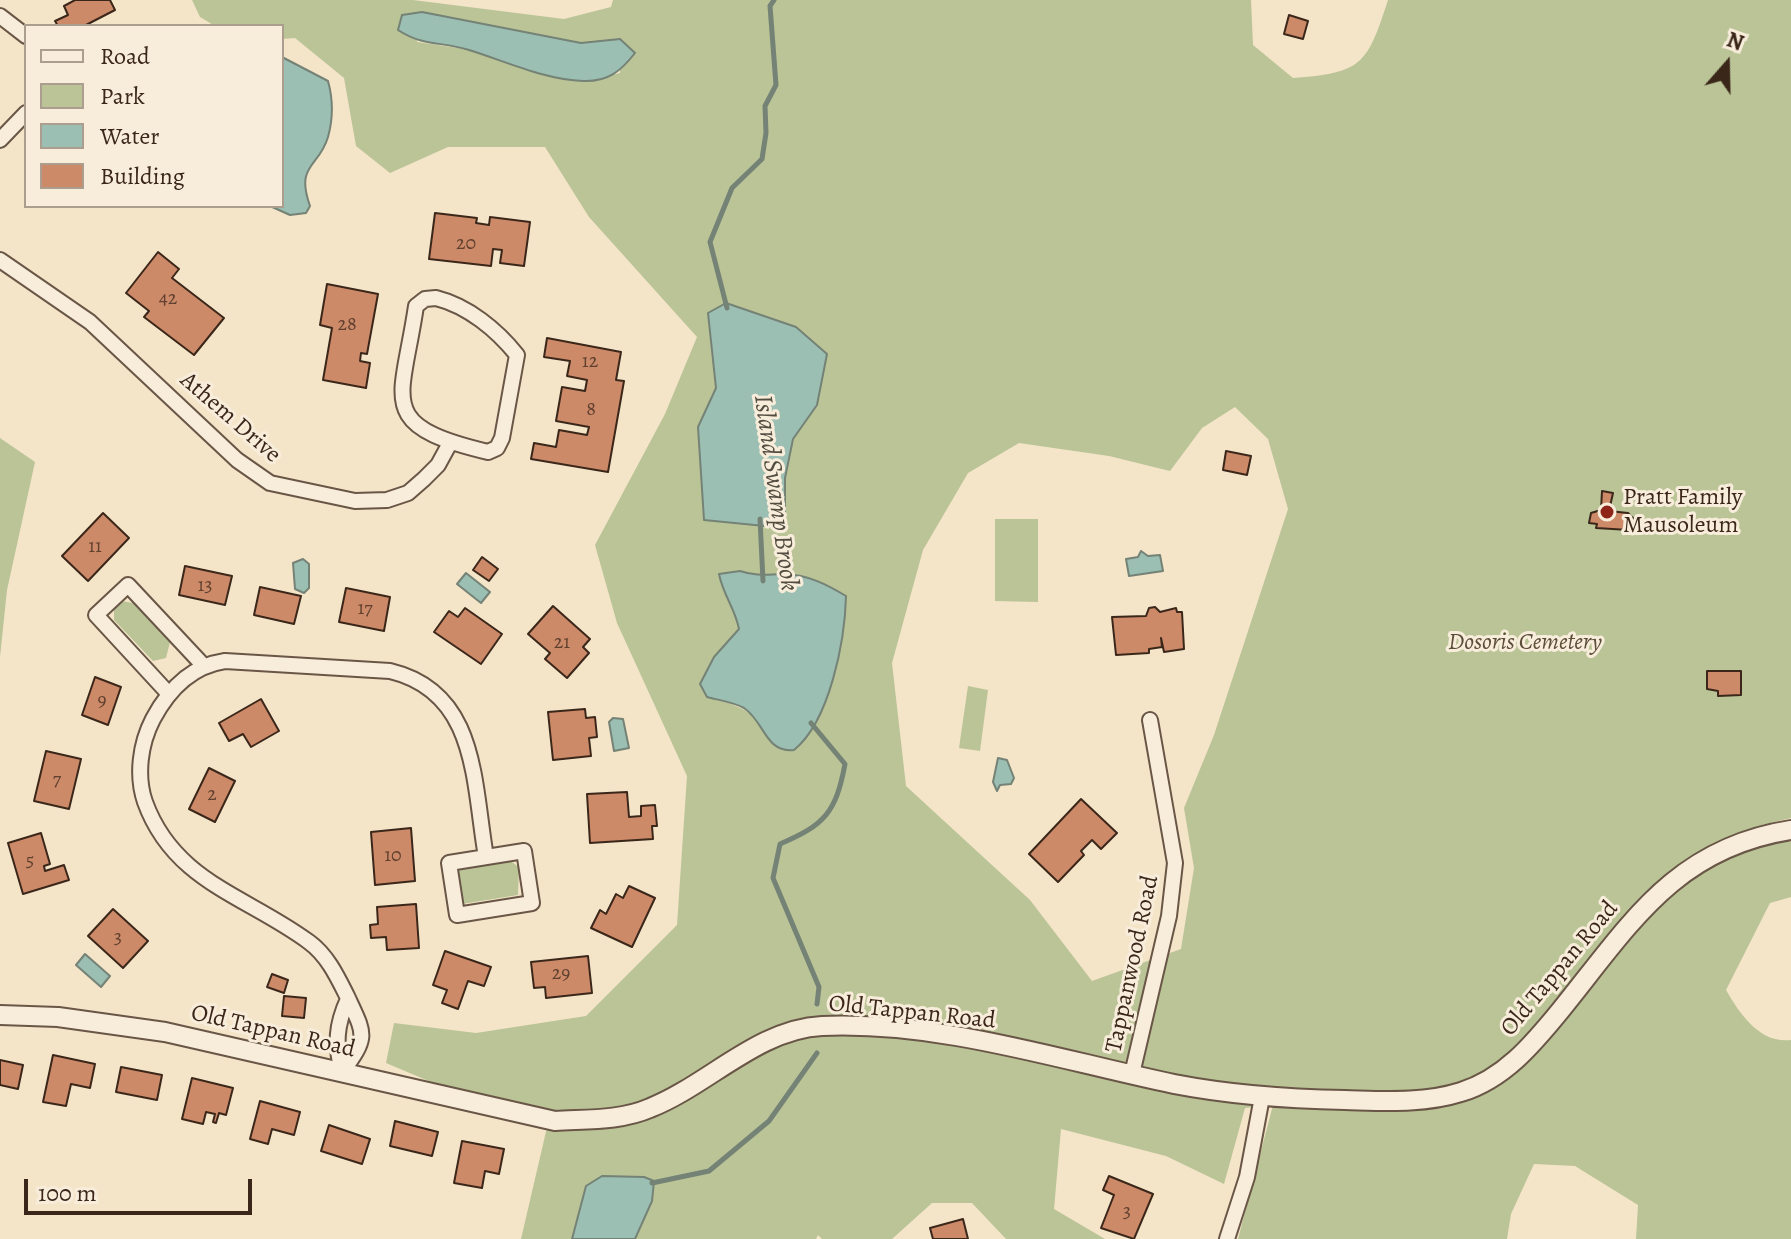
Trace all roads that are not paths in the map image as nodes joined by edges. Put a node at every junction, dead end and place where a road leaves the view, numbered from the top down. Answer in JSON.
{"nodes":[{"id":1,"x":0,"y":16,"type":"edge"},
{"id":2,"x":24,"y":34,"type":"edge"},
{"id":3,"x":24,"y":115,"type":"edge"},
{"id":4,"x":0,"y":140,"type":"edge"},
{"id":5,"x":0,"y":260,"type":"edge"},
{"id":6,"x":450,"y":443,"type":"junction"},
{"id":7,"x":202,"y":664,"type":"junction"},
{"id":8,"x":168,"y":693,"type":"junction"},
{"id":9,"x":1150,"y":720,"type":"dead end"},
{"id":10,"x":1791,"y":830,"type":"edge"},
{"id":11,"x":486,"y":857,"type":"junction"},
{"id":12,"x":348,"y":999,"type":"junction"},
{"id":13,"x":0,"y":1015,"type":"edge"},
{"id":14,"x":342,"y":1072,"type":"junction"},
{"id":15,"x":1132,"y":1074,"type":"junction"},
{"id":16,"x":1262,"y":1097,"type":"junction"},
{"id":17,"x":1227,"y":1239,"type":"edge"}],
"edges":[{"from":1,"to":2,"type":"street"},
{"from":3,"to":4,"type":"street"},
{"from":5,"to":6,"type":"street","name":"Athem Drive"},
{"from":6,"to":6,"type":"street"},
{"from":7,"to":8,"type":"street"},
{"from":7,"to":8,"type":"street"},
{"from":7,"to":11,"type":"street"},
{"from":8,"to":12,"type":"street"},
{"from":9,"to":15,"type":"street","name":"Tappanwood Road"},
{"from":10,"to":16,"type":"street","name":"Old Tappan Road"},
{"from":11,"to":11,"type":"street"},
{"from":12,"to":14,"type":"street"},
{"from":12,"to":14,"type":"street"},
{"from":13,"to":14,"type":"street","name":"Old Tappan Road"},
{"from":14,"to":15,"type":"street","name":"Old Tappan Road"},
{"from":15,"to":16,"type":"street","name":"Old Tappan Road"},
{"from":16,"to":17,"type":"street"}]}
